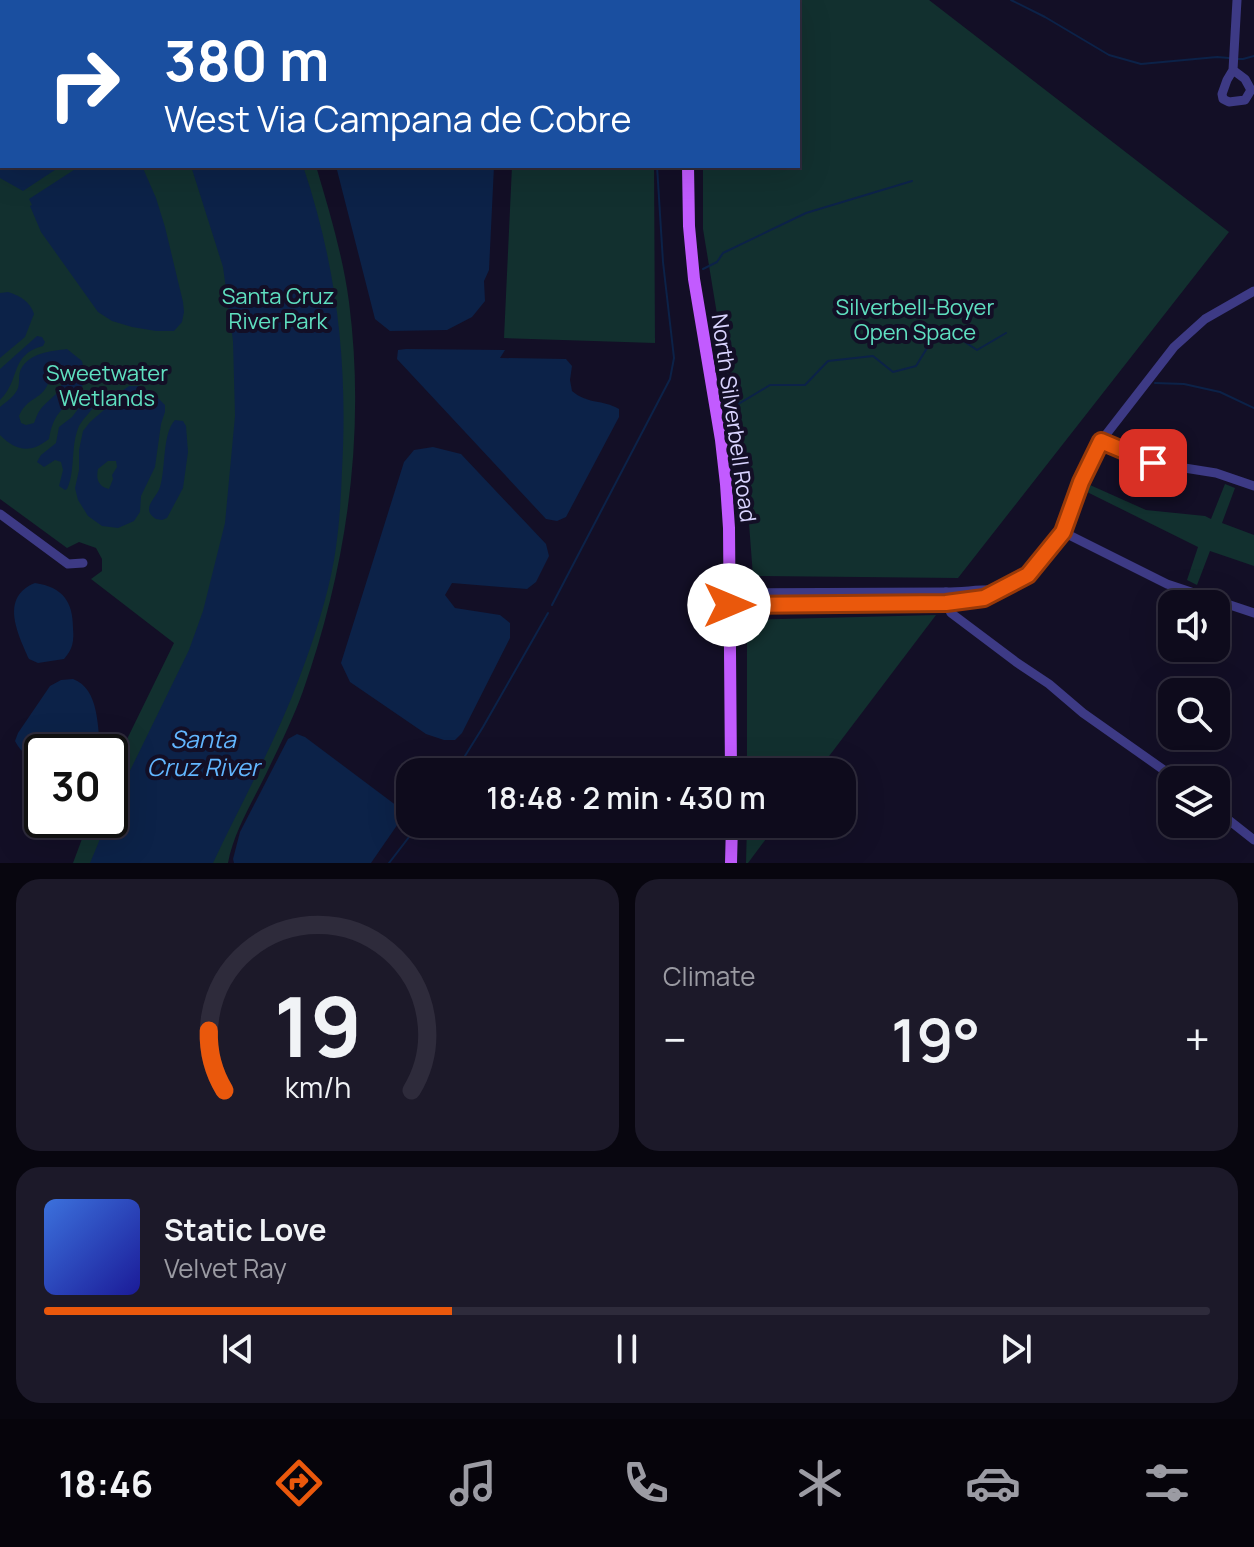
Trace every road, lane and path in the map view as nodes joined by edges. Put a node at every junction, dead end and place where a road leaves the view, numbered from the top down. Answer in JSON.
{"nodes":[{"id":1,"x":1237,"y":0,"type":"edge"},
{"id":2,"x":1233,"y":70,"type":"dead end"},
{"id":3,"x":688,"y":168,"type":"edge"},
{"id":4,"x":1254,"y":291,"type":"edge"},
{"id":5,"x":1101,"y":441,"type":"junction"},
{"id":6,"x":1254,"y":486,"type":"edge"},
{"id":7,"x":0,"y":514,"type":"edge"},
{"id":8,"x":1063,"y":532,"type":"junction"},
{"id":9,"x":83,"y":563,"type":"dead end"},
{"id":10,"x":892,"y":592,"type":"junction"},
{"id":11,"x":946,"y":598,"type":"junction"},
{"id":12,"x":729,"y":599,"type":"junction"},
{"id":13,"x":892,"y":603,"type":"junction"},
{"id":14,"x":1254,"y":613,"type":"edge"},
{"id":15,"x":731,"y":758,"type":"edge"},
{"id":16,"x":1158,"y":766,"type":"edge"},
{"id":17,"x":1230,"y":821,"type":"edge"},
{"id":18,"x":732,"y":838,"type":"edge"},
{"id":19,"x":1254,"y":840,"type":"edge"},
{"id":20,"x":731,"y":863,"type":"edge"}],
"edges":[{"from":1,"to":2,"type":"street"},
{"from":3,"to":12,"type":"main road","name":"North Silverbell Road"},
{"from":4,"to":5,"type":"street"},
{"from":5,"to":6,"type":"street"},
{"from":5,"to":8,"type":"street"},
{"from":7,"to":9,"type":"street"},
{"from":8,"to":11,"type":"street"},
{"from":8,"to":14,"type":"street"},
{"from":10,"to":11,"type":"street"},
{"from":10,"to":12,"type":"street"},
{"from":10,"to":13,"type":"street"},
{"from":11,"to":13,"type":"street"},
{"from":11,"to":16,"type":"street"},
{"from":12,"to":13,"type":"street"},
{"from":12,"to":15,"type":"main road","name":"North Silverbell Road"},
{"from":17,"to":19,"type":"street"},
{"from":18,"to":20,"type":"main road"}]}
